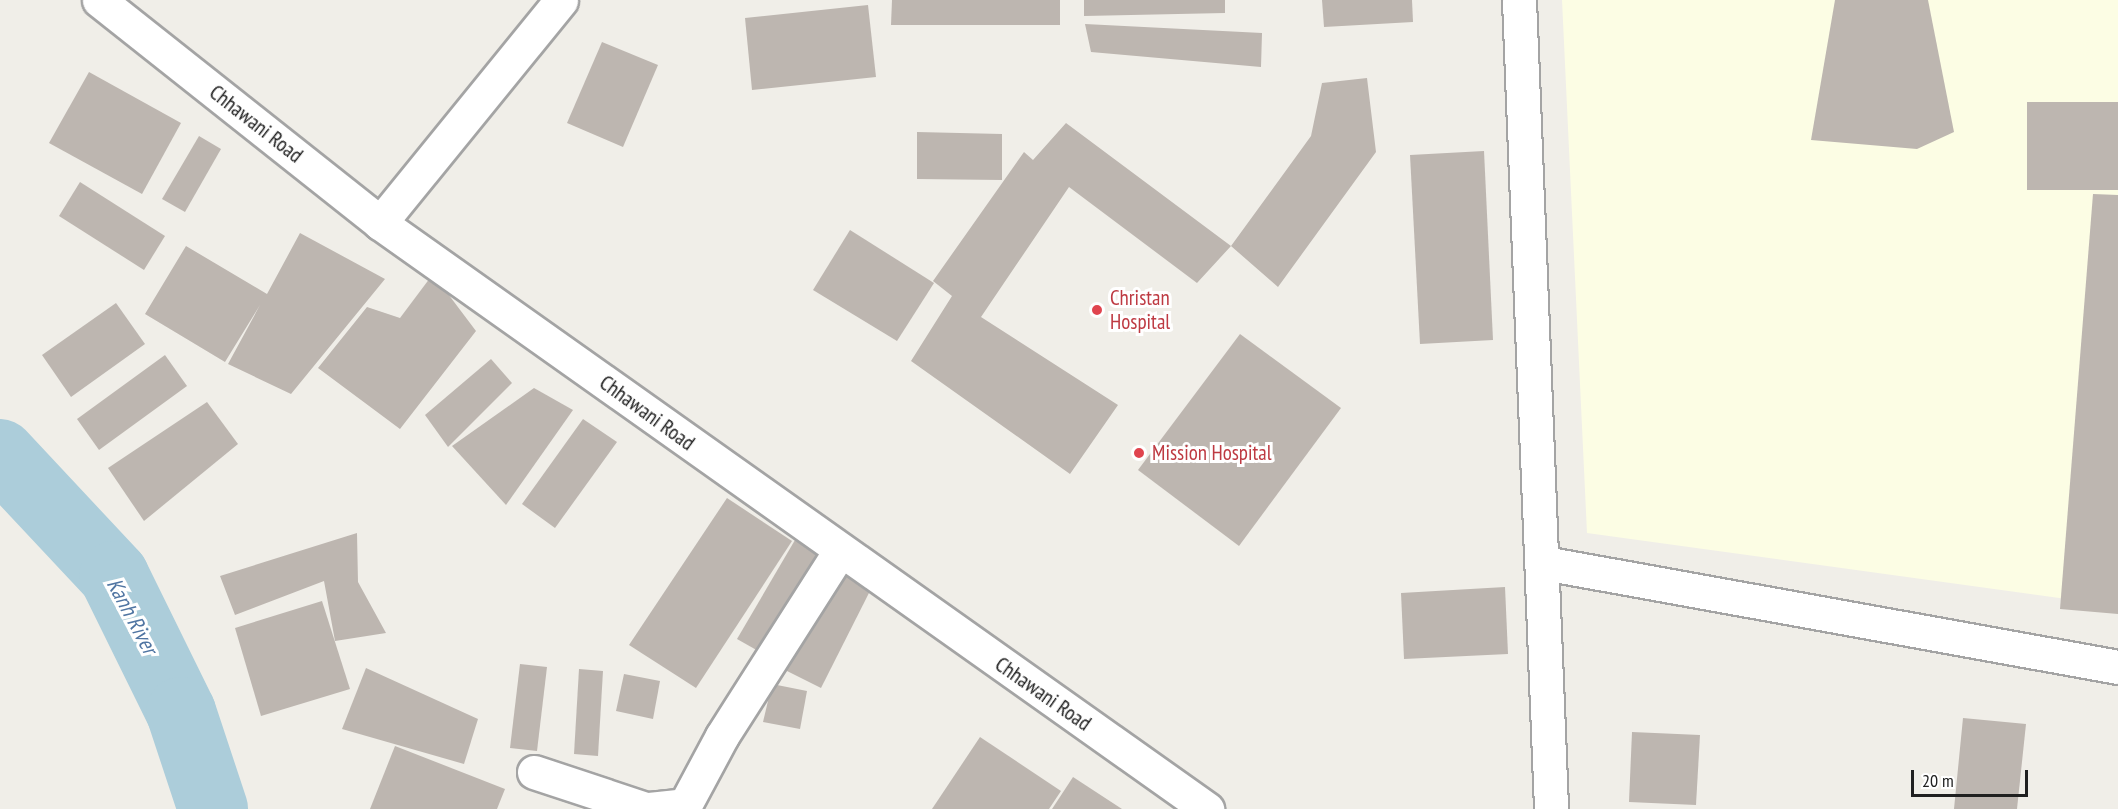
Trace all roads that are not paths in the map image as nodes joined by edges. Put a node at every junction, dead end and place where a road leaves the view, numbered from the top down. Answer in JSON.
{"nodes":[{"id":1,"x":99,"y":0,"type":"edge"},
{"id":2,"x":561,"y":0,"type":"edge"},
{"id":3,"x":1520,"y":0,"type":"edge"},
{"id":4,"x":380,"y":223,"type":"junction"},
{"id":5,"x":840,"y":551,"type":"junction"},
{"id":6,"x":1544,"y":563,"type":"junction"},
{"id":7,"x":2118,"y":667,"type":"edge"},
{"id":8,"x":534,"y":772,"type":"dead end"},
{"id":9,"x":648,"y":809,"type":"edge"},
{"id":10,"x":1207,"y":809,"type":"edge"},
{"id":11,"x":1551,"y":809,"type":"edge"}],
"edges":[{"from":1,"to":4,"type":"street","name":"Chhawani Road"},
{"from":2,"to":4,"type":"street"},
{"from":3,"to":6,"type":"street"},
{"from":4,"to":5,"type":"street","name":"Chhawani Road"},
{"from":5,"to":9,"type":"street"},
{"from":5,"to":10,"type":"street","name":"Chhawani Road"},
{"from":6,"to":7,"type":"street"},
{"from":6,"to":11,"type":"street"},
{"from":8,"to":9,"type":"street"}]}
